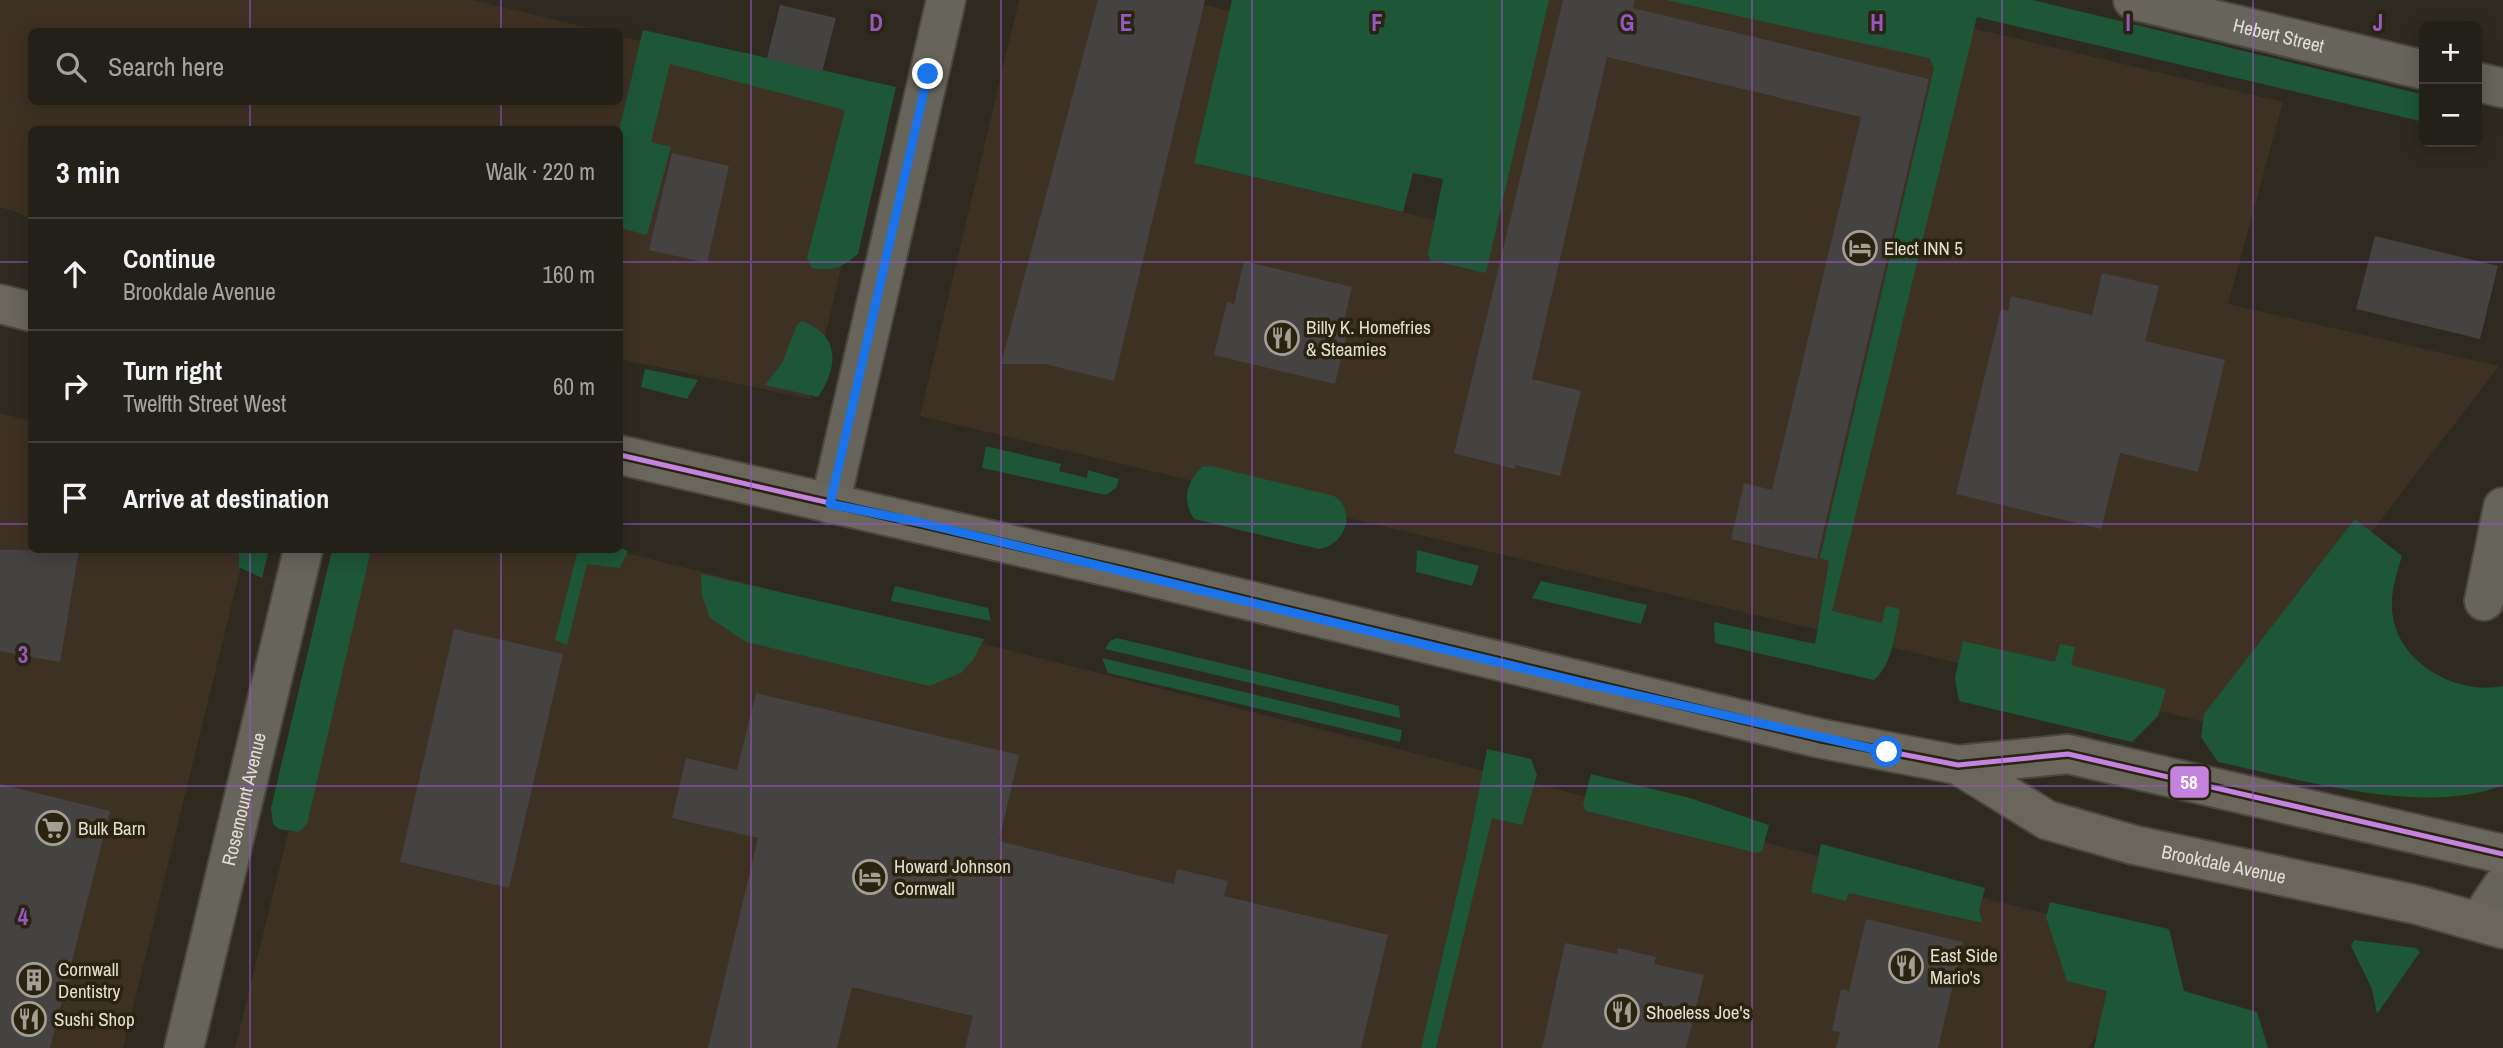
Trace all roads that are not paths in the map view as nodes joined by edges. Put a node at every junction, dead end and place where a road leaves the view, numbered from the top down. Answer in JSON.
{"nodes":[{"id":1,"x":946,"y":0,"type":"edge"},
{"id":2,"x":2133,"y":0,"type":"edge"},
{"id":3,"x":2419,"y":69,"type":"edge"},
{"id":4,"x":2482,"y":83,"type":"edge"},
{"id":5,"x":2503,"y":89,"type":"edge"},
{"id":6,"x":0,"y":304,"type":"edge"},
{"id":7,"x":28,"y":311,"type":"edge"},
{"id":8,"x":623,"y":457,"type":"edge"},
{"id":9,"x":830,"y":504,"type":"junction"},
{"id":10,"x":2503,"y":507,"type":"edge"},
{"id":11,"x":302,"y":553,"type":"edge"},
{"id":12,"x":2484,"y":601,"type":"dead end"},
{"id":13,"x":1958,"y":765,"type":"junction"},
{"id":14,"x":2503,"y":853,"type":"edge"},
{"id":15,"x":2503,"y":885,"type":"edge"},
{"id":16,"x":2491,"y":925,"type":"edge"},
{"id":17,"x":184,"y":1048,"type":"edge"}],
"edges":[{"from":1,"to":9,"type":"street"},
{"from":2,"to":3,"type":"street","name":"Hebert Street"},
{"from":4,"to":5,"type":"street"},
{"from":6,"to":7,"type":"main road"},
{"from":8,"to":9,"type":"main road","name":"Brookdale Avenue"},
{"from":9,"to":13,"type":"main road","name":"Brookdale Avenue"},
{"from":10,"to":12,"type":"street"},
{"from":11,"to":17,"type":"street","name":"Rosemount Avenue"},
{"from":13,"to":14,"type":"main road","name":"Brookdale Avenue"},
{"from":13,"to":16,"type":"main road","name":"Brookdale Avenue"},
{"from":15,"to":16,"type":"street"}]}
